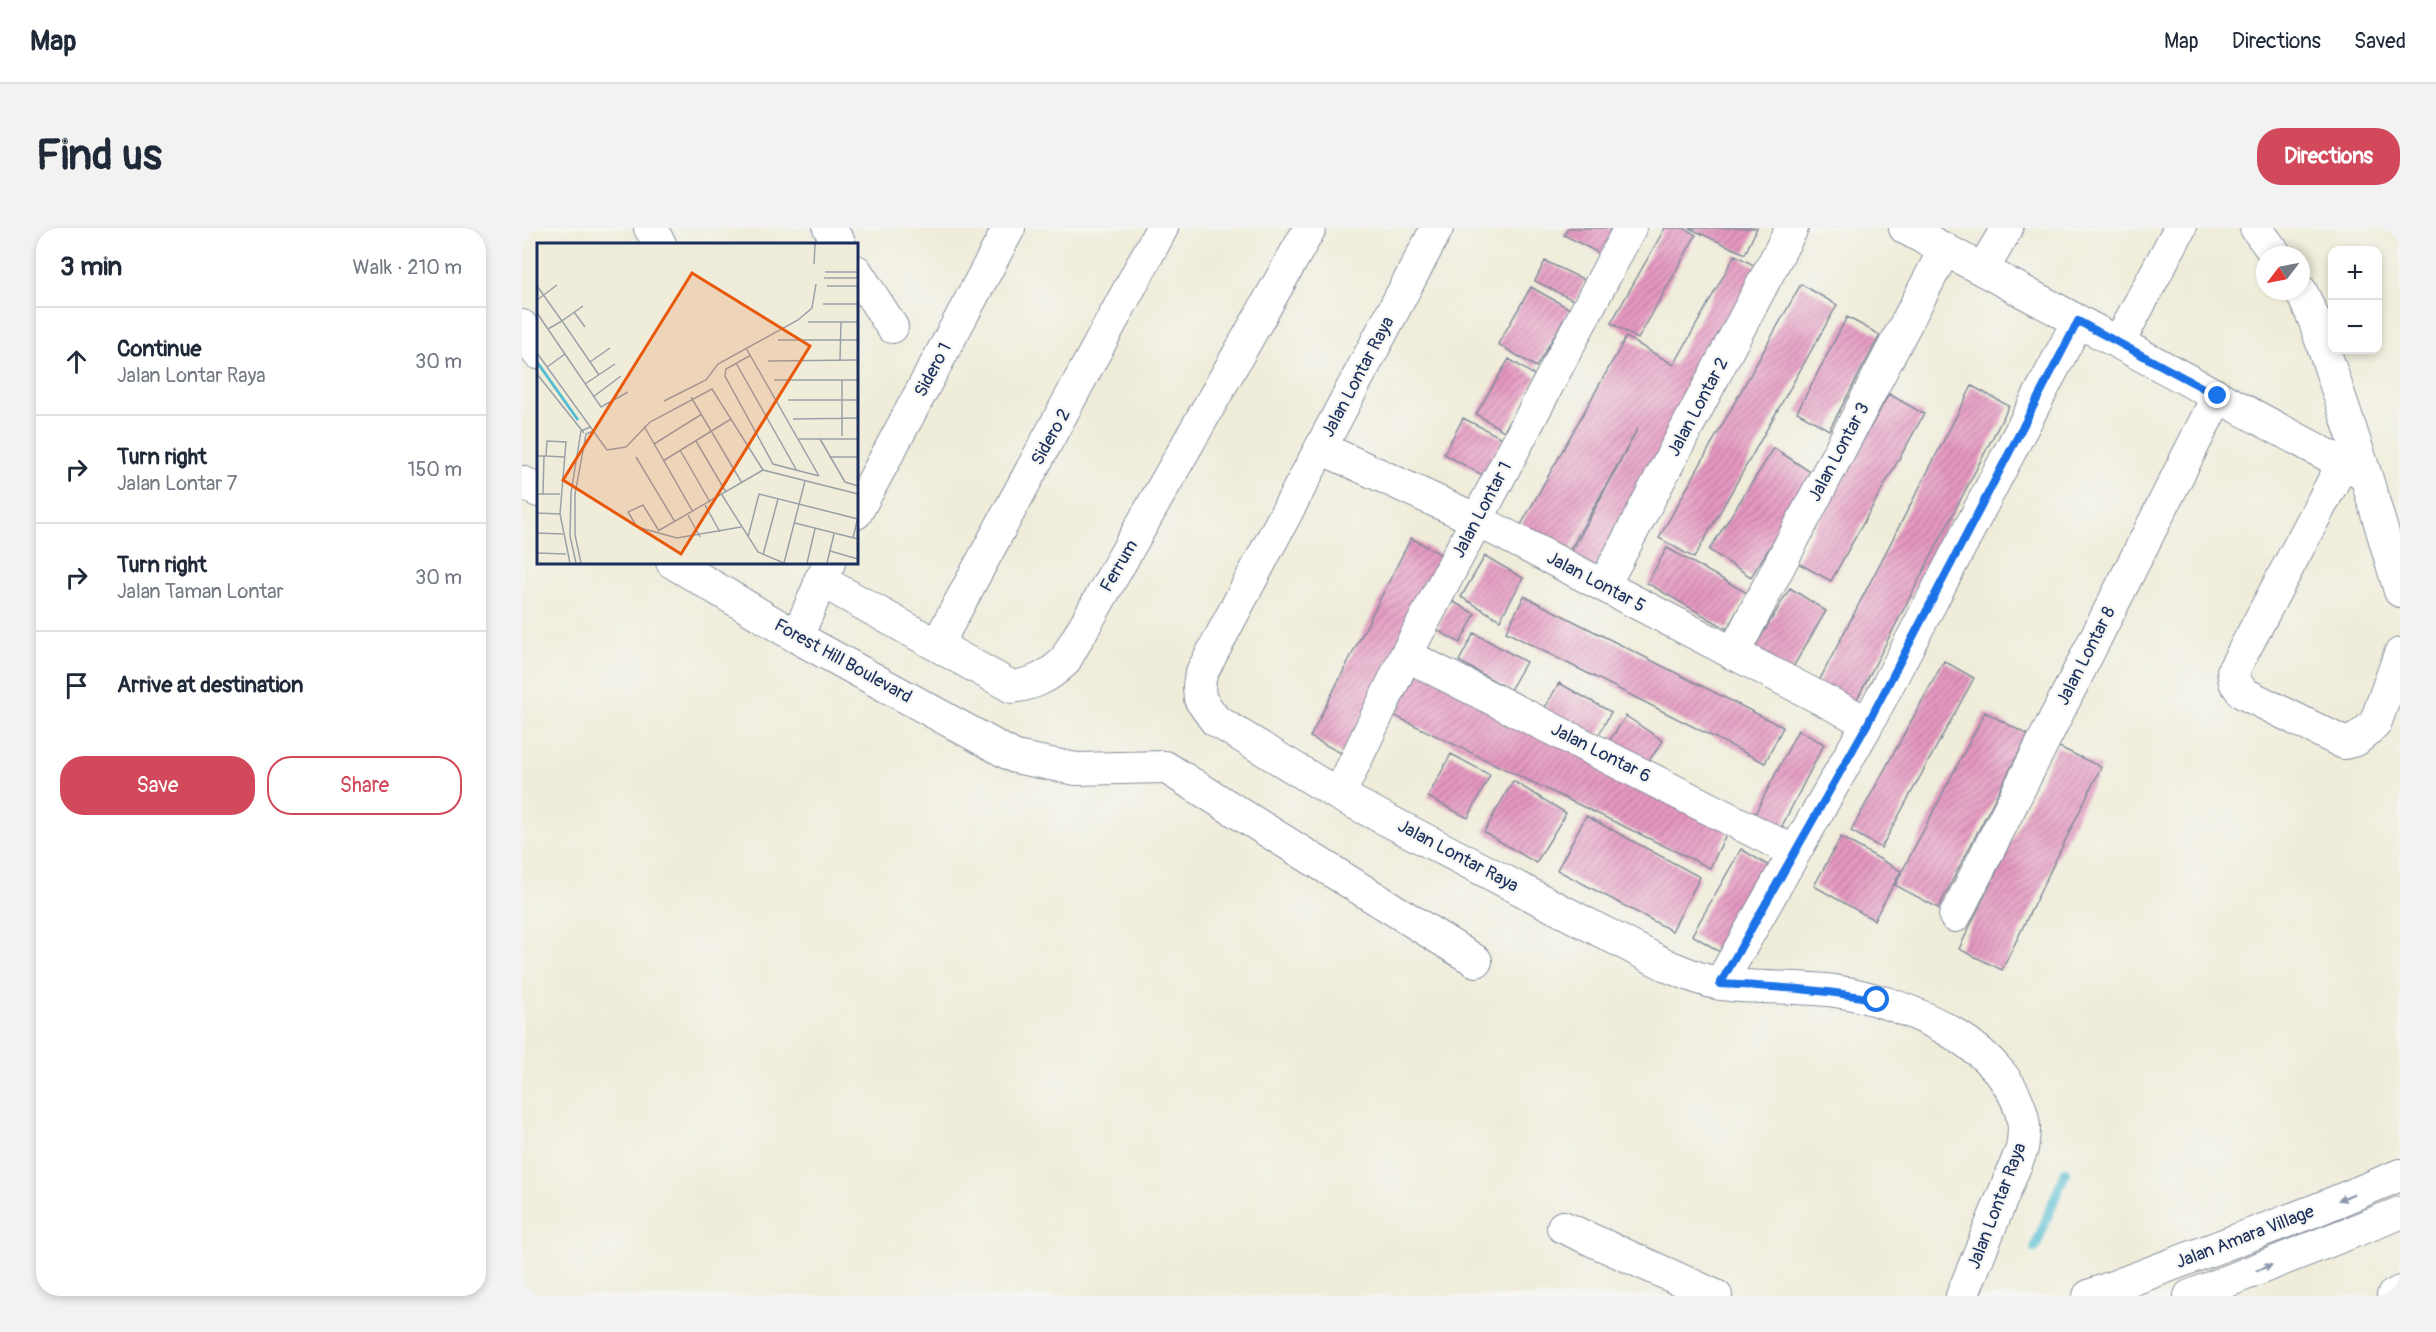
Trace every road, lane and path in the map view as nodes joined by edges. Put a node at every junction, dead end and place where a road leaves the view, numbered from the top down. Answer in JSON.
{"nodes":[{"id":1,"x":650,"y":228,"type":"edge"},
{"id":2,"x":829,"y":228,"type":"edge"},
{"id":3,"x":1010,"y":228,"type":"edge"},
{"id":4,"x":1162,"y":228,"type":"edge"},
{"id":5,"x":1310,"y":228,"type":"edge"},
{"id":6,"x":1437,"y":228,"type":"edge"},
{"id":7,"x":1630,"y":228,"type":"edge"},
{"id":8,"x":1792,"y":228,"type":"edge"},
{"id":9,"x":1905,"y":228,"type":"edge"},
{"id":10,"x":2007,"y":228,"type":"edge"},
{"id":11,"x":2180,"y":228,"type":"edge"},
{"id":12,"x":2256,"y":228,"type":"edge"},
{"id":13,"x":659,"y":243,"type":"edge"},
{"id":14,"x":839,"y":243,"type":"edge"},
{"id":15,"x":2269,"y":246,"type":"edge"},
{"id":16,"x":1945,"y":249,"type":"junction"},
{"id":17,"x":1983,"y":269,"type":"junction"},
{"id":18,"x":858,"y":274,"type":"edge"},
{"id":19,"x":2305,"y":300,"type":"edge"},
{"id":20,"x":2078,"y":321,"type":"junction"},
{"id":21,"x":522,"y":326,"type":"edge"},
{"id":22,"x":892,"y":327,"type":"dead end"},
{"id":23,"x":2119,"y":342,"type":"junction"},
{"id":24,"x":537,"y":351,"type":"edge"},
{"id":25,"x":2218,"y":396,"type":"junction"},
{"id":26,"x":1321,"y":447,"type":"junction"},
{"id":27,"x":2354,"y":469,"type":"junction"},
{"id":28,"x":522,"y":482,"type":"edge"},
{"id":29,"x":537,"y":490,"type":"edge"},
{"id":30,"x":858,"y":509,"type":"edge"},
{"id":31,"x":1477,"y":520,"type":"junction"},
{"id":32,"x":675,"y":564,"type":"edge"},
{"id":33,"x":825,"y":571,"type":"edge"},
{"id":34,"x":1604,"y":585,"type":"junction"},
{"id":35,"x":2400,"y":591,"type":"edge"},
{"id":36,"x":797,"y":637,"type":"junction"},
{"id":37,"x":937,"y":645,"type":"junction"},
{"id":38,"x":1733,"y":654,"type":"junction"},
{"id":39,"x":2400,"y":654,"type":"edge"},
{"id":40,"x":1406,"y":655,"type":"junction"},
{"id":41,"x":1868,"y":723,"type":"junction"},
{"id":42,"x":1339,"y":795,"type":"junction"},
{"id":43,"x":1796,"y":852,"type":"junction"},
{"id":44,"x":1955,"y":916,"type":"dead end"},
{"id":45,"x":1476,"y":961,"type":"dead end"},
{"id":46,"x":1720,"y":984,"type":"junction"},
{"id":47,"x":2400,"y":1175,"type":"edge"},
{"id":48,"x":2400,"y":1213,"type":"edge"},
{"id":49,"x":1563,"y":1227,"type":"dead end"},
{"id":50,"x":2400,"y":1292,"type":"edge"},
{"id":51,"x":1716,"y":1296,"type":"edge"},
{"id":52,"x":1962,"y":1296,"type":"edge"},
{"id":53,"x":2090,"y":1296,"type":"edge"},
{"id":54,"x":2190,"y":1296,"type":"edge"},
{"id":55,"x":2393,"y":1296,"type":"edge"}],
"edges":[{"from":1,"to":13,"type":"street"},
{"from":2,"to":14,"type":"street"},
{"from":3,"to":30,"type":"street","name":"Sidero 1"},
{"from":4,"to":37,"type":"street","name":"Sidero 2"},
{"from":5,"to":37,"type":"street","name":"Ferrum"},
{"from":6,"to":26,"type":"street","name":"Jalan Lontar Raya"},
{"from":7,"to":31,"type":"street","name":"Jalan Lontar 1"},
{"from":8,"to":34,"type":"street","name":"Jalan Lontar 2"},
{"from":9,"to":16,"type":"street"},
{"from":10,"to":17,"type":"street"},
{"from":11,"to":23,"type":"street"},
{"from":12,"to":15,"type":"street"},
{"from":16,"to":17,"type":"street"},
{"from":16,"to":38,"type":"street","name":"Jalan Lontar 3"},
{"from":17,"to":20,"type":"street"},
{"from":18,"to":22,"type":"street"},
{"from":19,"to":27,"type":"street"},
{"from":20,"to":23,"type":"street"},
{"from":20,"to":41,"type":"street"},
{"from":21,"to":24,"type":"street"},
{"from":23,"to":25,"type":"street"},
{"from":25,"to":27,"type":"street"},
{"from":25,"to":44,"type":"street","name":"Jalan Lontar 8"},
{"from":26,"to":31,"type":"street","name":"Jalan Lontar 5"},
{"from":26,"to":42,"type":"street","name":"Jalan Lontar Raya"},
{"from":27,"to":35,"type":"street"},
{"from":27,"to":39,"type":"street"},
{"from":28,"to":29,"type":"street"},
{"from":31,"to":34,"type":"street","name":"Jalan Lontar 5"},
{"from":31,"to":40,"type":"street","name":"Jalan Lontar 1"},
{"from":32,"to":36,"type":"street","name":"Forest Hill Boulevard"},
{"from":33,"to":36,"type":"street"},
{"from":33,"to":37,"type":"street","name":"Ferrum"},
{"from":34,"to":38,"type":"street","name":"Jalan Lontar 5"},
{"from":36,"to":45,"type":"street","name":"Forest Hill Boulevard"},
{"from":38,"to":41,"type":"street","name":"Jalan Lontar 5"},
{"from":40,"to":42,"type":"street","name":"Jalan Lontar 1"},
{"from":40,"to":43,"type":"street","name":"Jalan Lontar 6"},
{"from":41,"to":43,"type":"street"},
{"from":42,"to":46,"type":"street","name":"Jalan Lontar Raya"},
{"from":43,"to":46,"type":"street"},
{"from":46,"to":52,"type":"street","name":"Jalan Lontar Raya"},
{"from":47,"to":53,"type":"street","name":"Jalan Amara Village","one_way":true},
{"from":54,"to":48,"type":"street","name":"Jalan Amara Village","one_way":true},
{"from":49,"to":51,"type":"street"},
{"from":50,"to":55,"type":"street"}]}
